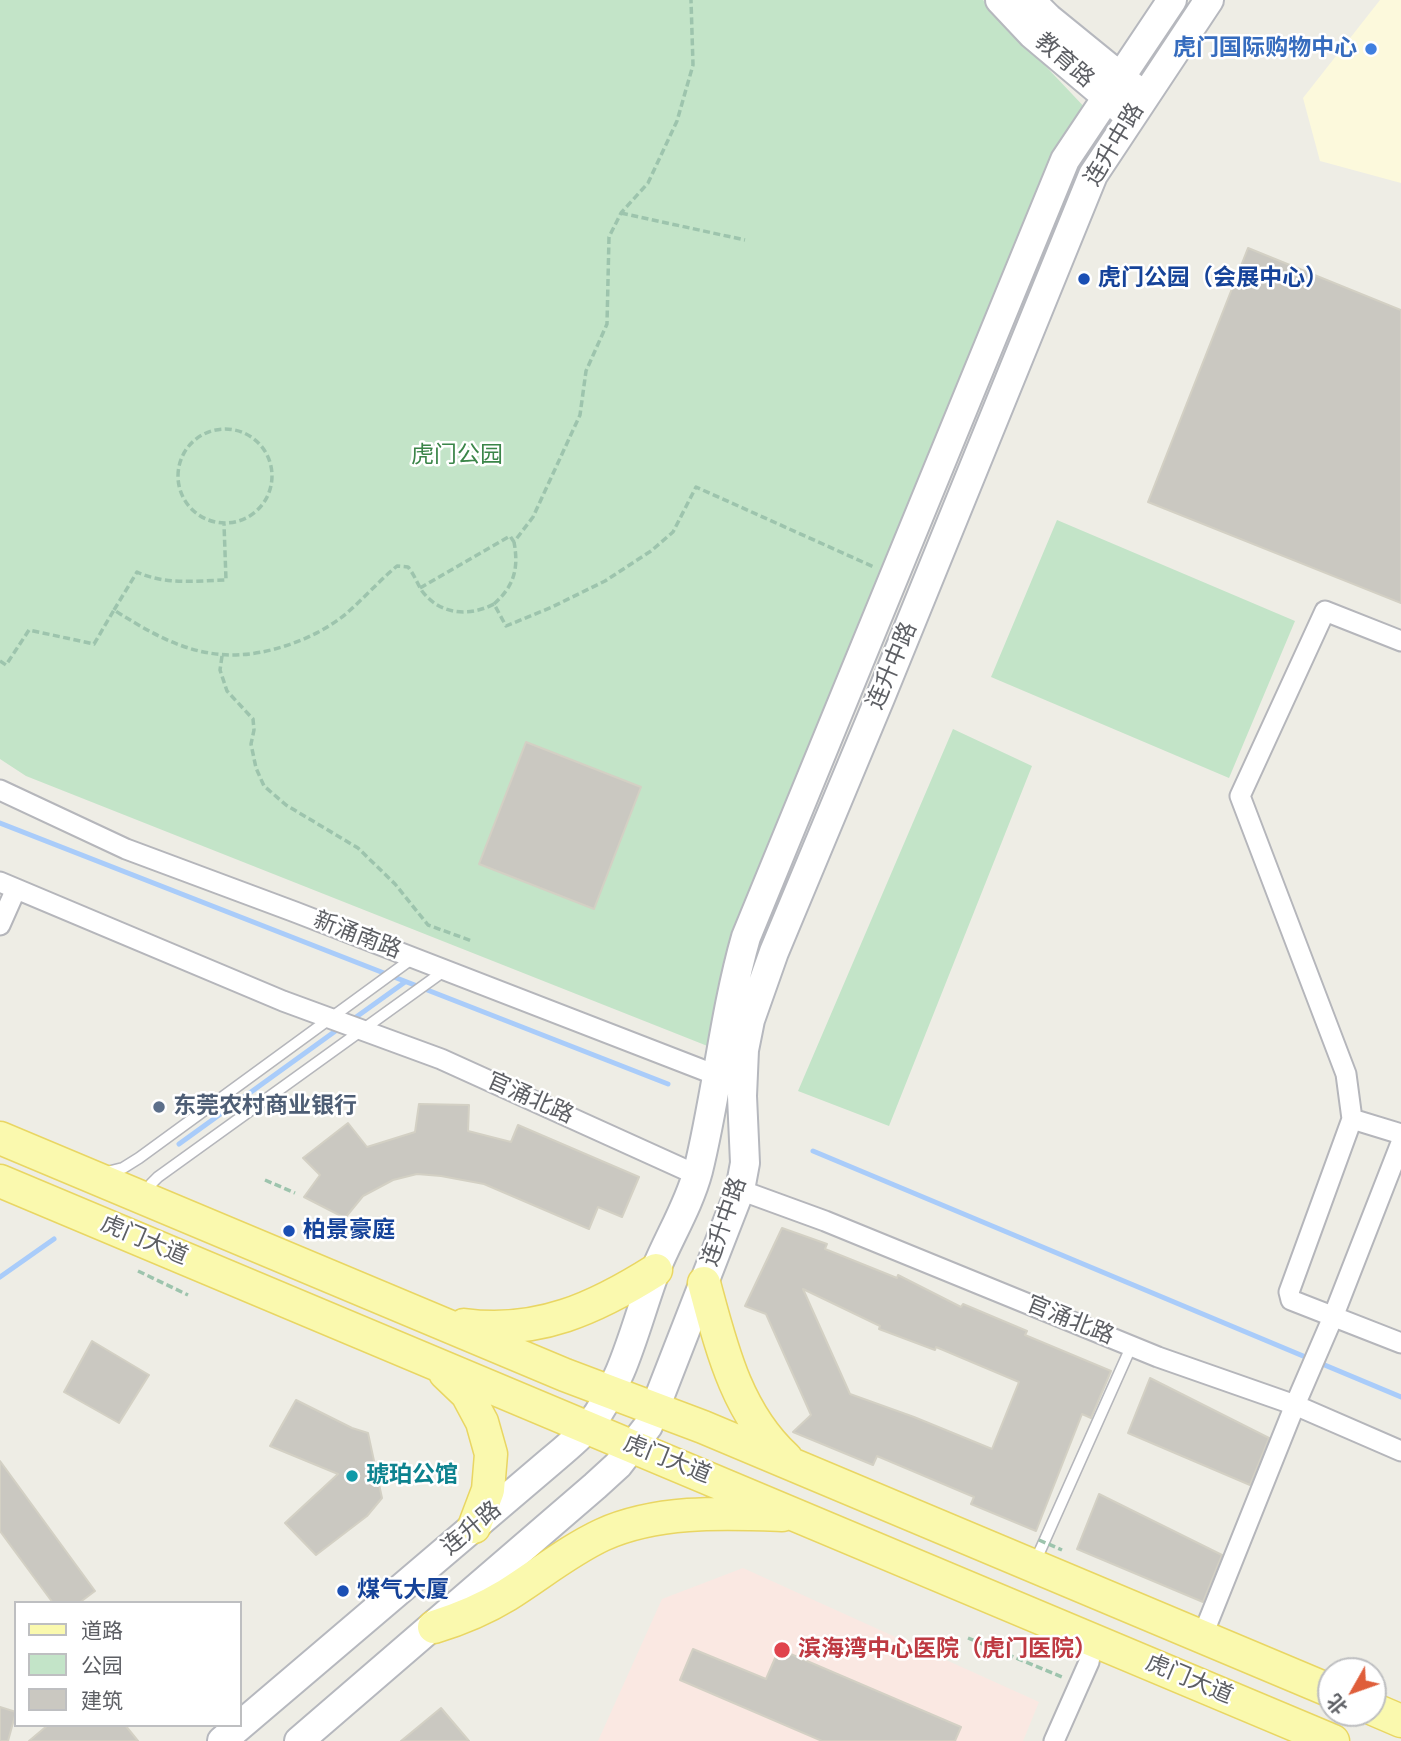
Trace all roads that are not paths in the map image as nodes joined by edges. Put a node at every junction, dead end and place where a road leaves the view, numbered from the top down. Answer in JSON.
{"nodes":[{"id":1,"x":1000,"y":0,"type":"edge"},
{"id":2,"x":1030,"y":0,"type":"edge"},
{"id":3,"x":1172,"y":0,"type":"edge"},
{"id":4,"x":1209,"y":0,"type":"edge"},
{"id":5,"x":1113,"y":87,"type":"junction"},
{"id":6,"x":1138,"y":106,"type":"junction"},
{"id":7,"x":1401,"y":641,"type":"edge"},
{"id":8,"x":0,"y":790,"type":"edge"},
{"id":9,"x":8,"y":886,"type":"edge"},
{"id":10,"x":0,"y":925,"type":"edge"},
{"id":11,"x":407,"y":963,"type":"junction"},
{"id":12,"x":438,"y":975,"type":"junction"},
{"id":13,"x":330,"y":1019,"type":"junction"},
{"id":14,"x":360,"y":1030,"type":"junction"},
{"id":15,"x":716,"y":1075,"type":"junction"},
{"id":16,"x":1352,"y":1119,"type":"junction"},
{"id":17,"x":1401,"y":1134,"type":"edge"},
{"id":18,"x":0,"y":1138,"type":"edge"},
{"id":19,"x":1401,"y":1143,"type":"edge"},
{"id":20,"x":85,"y":1174,"type":"junction"},
{"id":21,"x":697,"y":1175,"type":"junction"},
{"id":22,"x":0,"y":1181,"type":"edge"},
{"id":23,"x":740,"y":1190,"type":"junction"},
{"id":24,"x":158,"y":1204,"type":"junction"},
{"id":25,"x":656,"y":1270,"type":"junction"},
{"id":26,"x":704,"y":1283,"type":"junction"},
{"id":27,"x":1333,"y":1317,"type":"junction"},
{"id":28,"x":436,"y":1321,"type":"junction"},
{"id":29,"x":1401,"y":1343,"type":"edge"},
{"id":30,"x":1131,"y":1346,"type":"junction"},
{"id":31,"x":630,"y":1349,"type":"joint"},
{"id":32,"x":433,"y":1363,"type":"junction"},
{"id":33,"x":673,"y":1364,"type":"joint"},
{"id":34,"x":611,"y":1392,"type":"junction"},
{"id":35,"x":1299,"y":1396,"type":"junction"},
{"id":36,"x":656,"y":1409,"type":"junction"},
{"id":37,"x":587,"y":1428,"type":"junction"},
{"id":38,"x":634,"y":1447,"type":"junction"},
{"id":39,"x":1401,"y":1451,"type":"edge"},
{"id":40,"x":795,"y":1465,"type":"junction"},
{"id":41,"x":804,"y":1516,"type":"junction"},
{"id":42,"x":474,"y":1527,"type":"junction"},
{"id":43,"x":1036,"y":1553,"type":"junction"},
{"id":44,"x":434,"y":1627,"type":"junction"},
{"id":45,"x":1202,"y":1637,"type":"junction"},
{"id":46,"x":1093,"y":1639,"type":"junction"},
{"id":47,"x":1317,"y":1685,"type":"edge"},
{"id":48,"x":242,"y":1724,"type":"edge"},
{"id":49,"x":238,"y":1727,"type":"edge"},
{"id":50,"x":222,"y":1741,"type":"edge"},
{"id":51,"x":299,"y":1741,"type":"edge"},
{"id":52,"x":1054,"y":1741,"type":"edge"},
{"id":53,"x":1333,"y":1741,"type":"edge"}],
"edges":[{"from":1,"to":5,"type":"main road","name":"教育路"},
{"from":2,"to":5,"type":"main road","name":"教育路"},
{"from":3,"to":5,"type":"main road","name":"连升中路"},
{"from":4,"to":6,"type":"main road","name":"连升中路"},
{"from":5,"to":6,"type":"main road","name":"教育路"},
{"from":5,"to":15,"type":"main road","name":"连升中路"},
{"from":6,"to":23,"type":"main road","name":"连升中路"},
{"from":7,"to":16,"type":"street"},
{"from":8,"to":11,"type":"street","name":"新涌南路"},
{"from":9,"to":10,"type":"street"},
{"from":9,"to":13,"type":"street"},
{"from":11,"to":12,"type":"street","name":"新涌南路"},
{"from":11,"to":13,"type":"lane"},
{"from":12,"to":14,"type":"lane"},
{"from":12,"to":15,"type":"street","name":"新涌南路"},
{"from":13,"to":14,"type":"street","name":"官涌北路"},
{"from":13,"to":20,"type":"lane"},
{"from":14,"to":21,"type":"street","name":"官涌北路"},
{"from":14,"to":24,"type":"lane"},
{"from":15,"to":21,"type":"main road","name":"连升中路"},
{"from":16,"to":17,"type":"street"},
{"from":16,"to":27,"type":"street"},
{"from":18,"to":20,"type":"main road","name":"虎门大道"},
{"from":19,"to":27,"type":"street"},
{"from":20,"to":24,"type":"main road","name":"虎门大道"},
{"from":21,"to":25,"type":"main road","name":"连升中路"},
{"from":22,"to":32,"type":"main road","name":"虎门大道"},
{"from":23,"to":26,"type":"main road","name":"连升中路"},
{"from":23,"to":30,"type":"street","name":"官涌北路"},
{"from":24,"to":28,"type":"main road","name":"虎门大道"},
{"from":25,"to":28,"type":"main road"},
{"from":25,"to":31,"type":"main road","name":"连升中路"},
{"from":26,"to":33,"type":"main road","name":"连升中路"},
{"from":26,"to":40,"type":"main road"},
{"from":27,"to":29,"type":"street"},
{"from":27,"to":35,"type":"street"},
{"from":28,"to":34,"type":"main road","name":"虎门大道"},
{"from":30,"to":35,"type":"street","name":"官涌北路"},
{"from":30,"to":43,"type":"lane"},
{"from":31,"to":34,"type":"main road","name":"连升路"},
{"from":32,"to":37,"type":"main road","name":"虎门大道"},
{"from":32,"to":42,"type":"main road"},
{"from":33,"to":36,"type":"main road","name":"连升路"},
{"from":34,"to":36,"type":"main road","name":"虎门大道"},
{"from":34,"to":37,"type":"main road","name":"连升路"},
{"from":35,"to":39,"type":"street","name":"官涌北路"},
{"from":35,"to":45,"type":"street"},
{"from":36,"to":38,"type":"main road","name":"连升路"},
{"from":36,"to":40,"type":"main road","name":"虎门大道"},
{"from":37,"to":38,"type":"main road","name":"虎门大道"},
{"from":37,"to":42,"type":"main road","name":"连升路"},
{"from":38,"to":41,"type":"main road","name":"虎门大道"},
{"from":38,"to":44,"type":"main road","name":"连升路"},
{"from":40,"to":43,"type":"main road","name":"虎门大道"},
{"from":41,"to":44,"type":"main road"},
{"from":41,"to":46,"type":"main road","name":"虎门大道"},
{"from":42,"to":48,"type":"main road","name":"连升路"},
{"from":43,"to":45,"type":"main road","name":"虎门大道"},
{"from":44,"to":51,"type":"main road","name":"连升路"},
{"from":45,"to":47,"type":"main road","name":"虎门大道"},
{"from":46,"to":52,"type":"street"},
{"from":46,"to":53,"type":"main road","name":"虎门大道"},
{"from":49,"to":50,"type":"main road","name":"连升路"}]}
